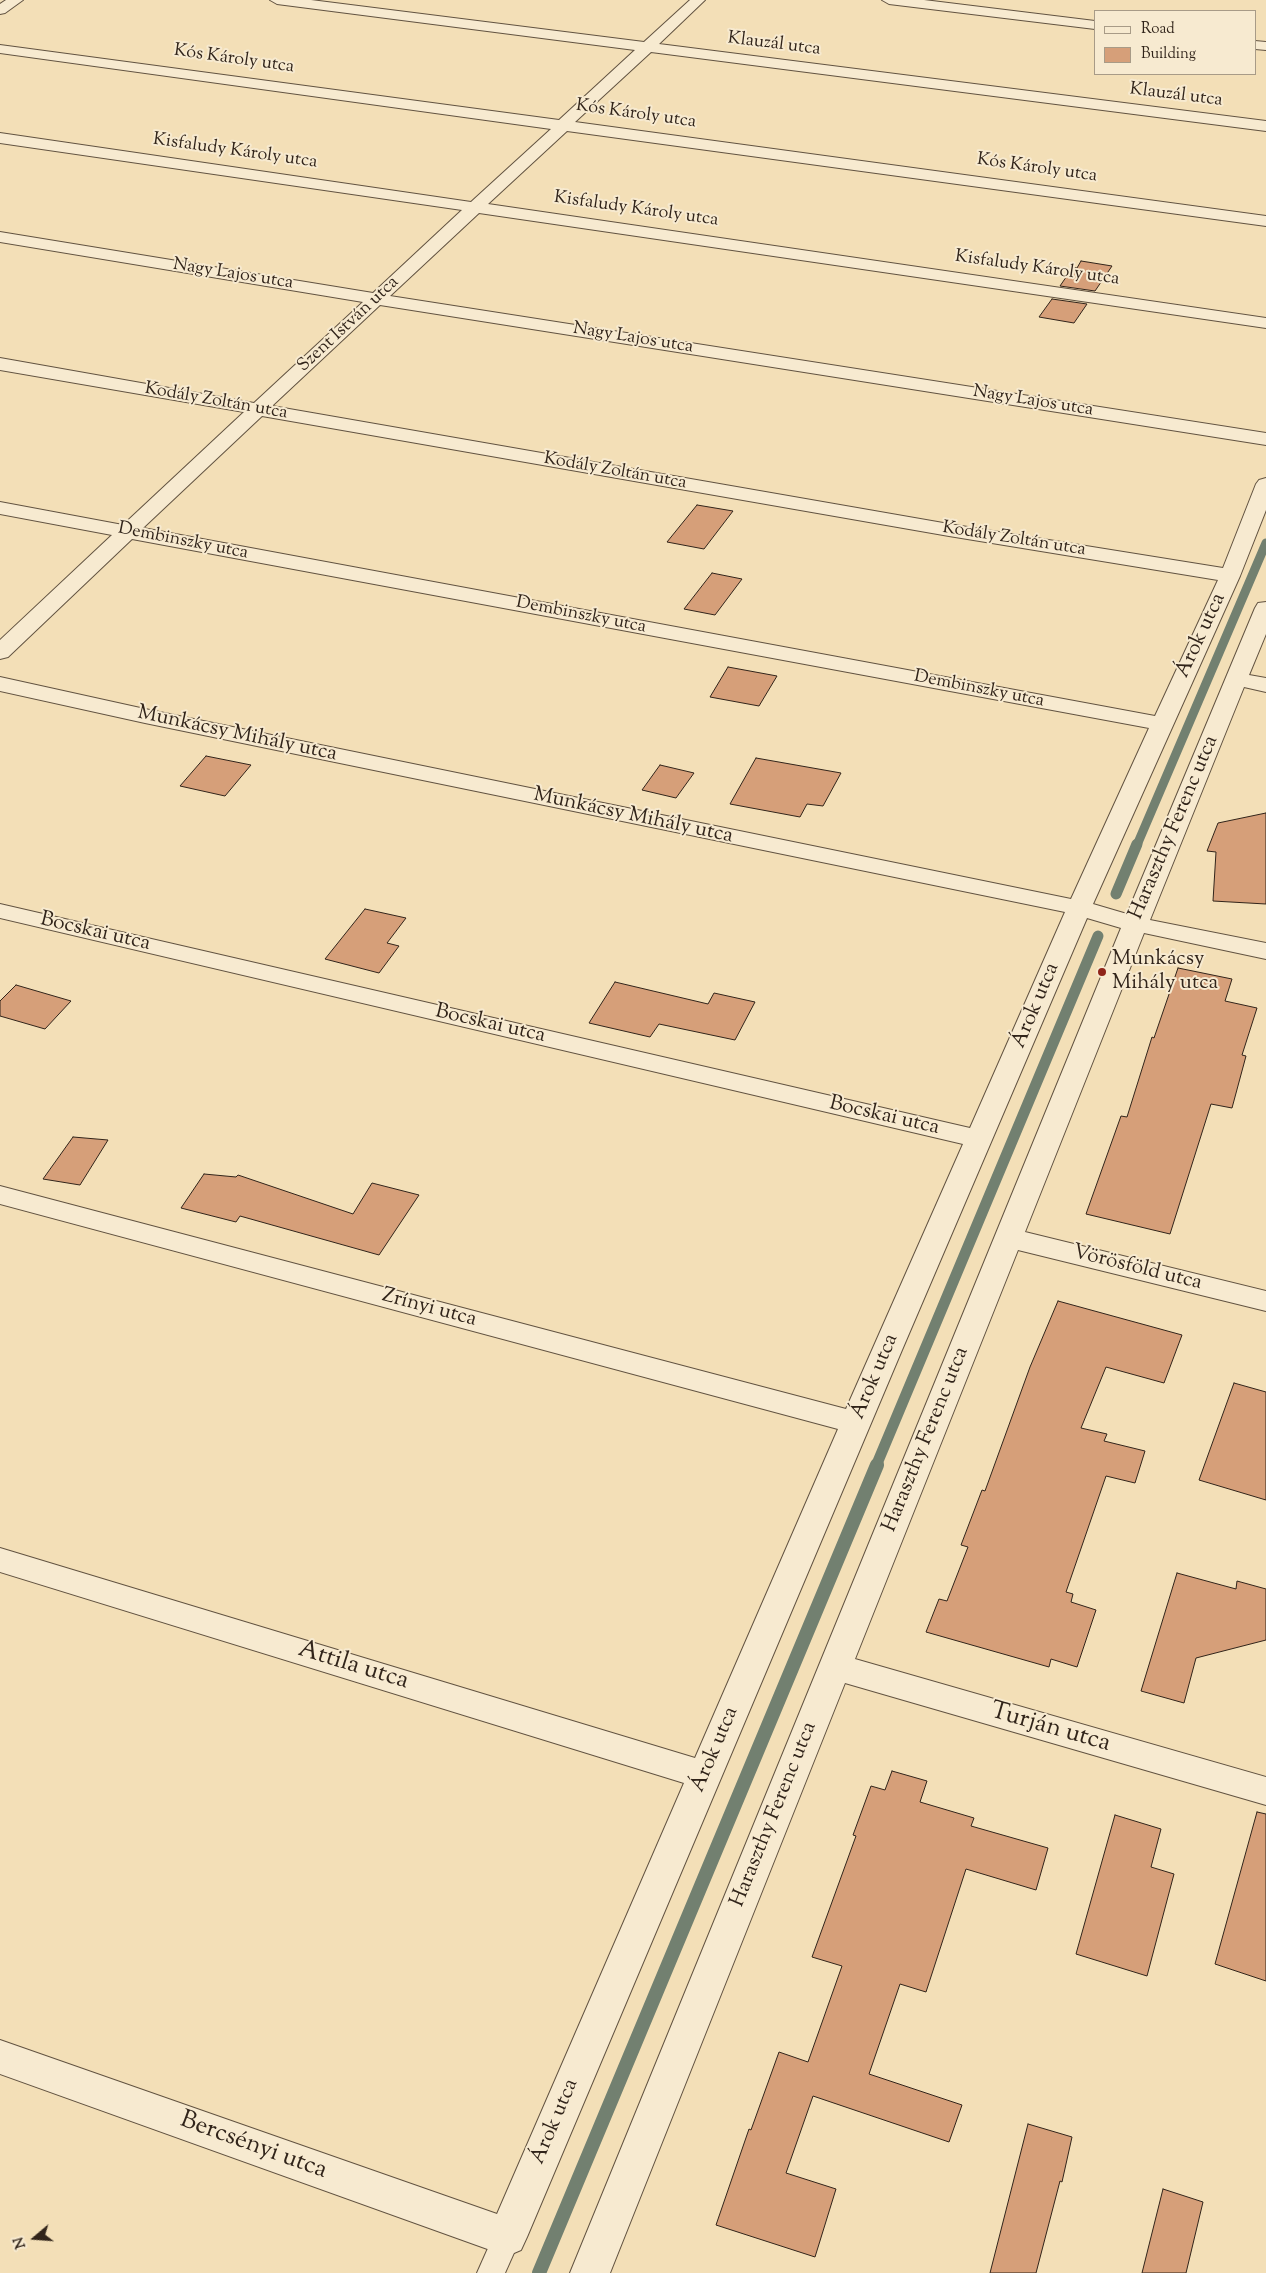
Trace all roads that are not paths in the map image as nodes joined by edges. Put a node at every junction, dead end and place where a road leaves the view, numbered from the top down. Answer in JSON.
{"nodes":[{"id":1,"x":16,"y":0,"type":"edge"},
{"id":2,"x":277,"y":0,"type":"edge"},
{"id":3,"x":698,"y":0,"type":"edge"},
{"id":4,"x":889,"y":0,"type":"edge"},
{"id":5,"x":0,"y":10,"type":"edge"},
{"id":6,"x":1094,"y":25,"type":"edge"},
{"id":7,"x":646,"y":48,"type":"junction"},
{"id":8,"x":0,"y":49,"type":"edge"},
{"id":9,"x":565,"y":125,"type":"junction"},
{"id":10,"x":1266,"y":126,"type":"edge"},
{"id":11,"x":0,"y":138,"type":"edge"},
{"id":12,"x":476,"y":207,"type":"junction"},
{"id":13,"x":1266,"y":220,"type":"edge"},
{"id":14,"x":0,"y":237,"type":"edge"},
{"id":15,"x":377,"y":299,"type":"junction"},
{"id":16,"x":1266,"y":322,"type":"edge"},
{"id":17,"x":0,"y":364,"type":"edge"},
{"id":18,"x":257,"y":410,"type":"junction"},
{"id":19,"x":1266,"y":439,"type":"edge"},
{"id":20,"x":1266,"y":484,"type":"edge"},
{"id":21,"x":0,"y":508,"type":"edge"},
{"id":22,"x":128,"y":532,"type":"junction"},
{"id":23,"x":1230,"y":576,"type":"junction"},
{"id":24,"x":1266,"y":608,"type":"edge"},
{"id":25,"x":0,"y":652,"type":"edge"},
{"id":26,"x":1237,"y":679,"type":"junction"},
{"id":27,"x":0,"y":684,"type":"edge"},
{"id":28,"x":1266,"y":685,"type":"edge"},
{"id":29,"x":1162,"y":724,"type":"junction"},
{"id":30,"x":1079,"y":908,"type":"junction"},
{"id":31,"x":0,"y":911,"type":"edge"},
{"id":32,"x":1135,"y":924,"type":"junction"},
{"id":33,"x":1266,"y":951,"type":"edge"},
{"id":34,"x":980,"y":1139,"type":"junction"},
{"id":35,"x":0,"y":1195,"type":"edge"},
{"id":36,"x":1008,"y":1238,"type":"junction"},
{"id":37,"x":1266,"y":1301,"type":"edge"},
{"id":38,"x":857,"y":1424,"type":"junction"},
{"id":39,"x":0,"y":1560,"type":"edge"},
{"id":40,"x":835,"y":1667,"type":"junction"},
{"id":41,"x":705,"y":1775,"type":"junction"},
{"id":42,"x":1266,"y":1792,"type":"edge"},
{"id":43,"x":0,"y":2057,"type":"edge"},
{"id":44,"x":506,"y":2237,"type":"junction"},
{"id":45,"x":594,"y":2272,"type":"edge"},
{"id":46,"x":491,"y":2273,"type":"edge"}],
"edges":[{"from":1,"to":5,"type":"street"},
{"from":2,"to":7,"type":"street","name":"Klauzál utca"},
{"from":3,"to":7,"type":"street","name":"Szent István utca"},
{"from":4,"to":6,"type":"street"},
{"from":7,"to":9,"type":"street","name":"Szent István utca"},
{"from":7,"to":10,"type":"street","name":"Klauzál utca"},
{"from":8,"to":9,"type":"street","name":"Kós Károly utca"},
{"from":9,"to":12,"type":"street","name":"Szent István utca"},
{"from":9,"to":13,"type":"street","name":"Kós Károly utca"},
{"from":11,"to":12,"type":"street","name":"Kisfaludy Károly utca"},
{"from":12,"to":15,"type":"street","name":"Szent István utca"},
{"from":12,"to":16,"type":"street","name":"Kisfaludy Károly utca"},
{"from":14,"to":15,"type":"street","name":"Nagy Lajos utca"},
{"from":15,"to":18,"type":"street","name":"Szent István utca"},
{"from":15,"to":19,"type":"street","name":"Nagy Lajos utca"},
{"from":17,"to":18,"type":"street","name":"Kodály Zoltán utca"},
{"from":18,"to":22,"type":"street","name":"Szent István utca"},
{"from":18,"to":23,"type":"street","name":"Kodály Zoltán utca"},
{"from":20,"to":23,"type":"street","name":"Árok utca"},
{"from":21,"to":22,"type":"street","name":"Dembinszky utca"},
{"from":22,"to":25,"type":"street","name":"Szent István utca"},
{"from":22,"to":29,"type":"street","name":"Dembinszky utca"},
{"from":23,"to":29,"type":"street","name":"Árok utca"},
{"from":24,"to":26,"type":"street","name":"Haraszthy Ferenc utca"},
{"from":26,"to":28,"type":"street"},
{"from":26,"to":32,"type":"street","name":"Haraszthy Ferenc utca"},
{"from":27,"to":30,"type":"street","name":"Munkácsy Mihály utca"},
{"from":29,"to":30,"type":"street","name":"Árok utca"},
{"from":30,"to":32,"type":"street","name":"Munkácsy Mihály utca"},
{"from":30,"to":34,"type":"street","name":"Árok utca"},
{"from":31,"to":34,"type":"street","name":"Bocskai utca"},
{"from":32,"to":33,"type":"street","name":"Munkácsy Mihály utca"},
{"from":32,"to":36,"type":"street","name":"Haraszthy Ferenc utca"},
{"from":34,"to":38,"type":"street","name":"Árok utca"},
{"from":35,"to":38,"type":"street","name":"Zrínyi utca"},
{"from":36,"to":37,"type":"street","name":"Vörösföld utca"},
{"from":36,"to":40,"type":"street","name":"Haraszthy Ferenc utca"},
{"from":38,"to":41,"type":"street","name":"Árok utca"},
{"from":39,"to":41,"type":"street","name":"Attila utca"},
{"from":40,"to":42,"type":"street","name":"Turján utca"},
{"from":40,"to":45,"type":"street","name":"Haraszthy Ferenc utca"},
{"from":41,"to":44,"type":"street","name":"Árok utca"},
{"from":43,"to":44,"type":"street","name":"Bercsényi utca"},
{"from":44,"to":46,"type":"lane","name":"Árok utca"}]}
